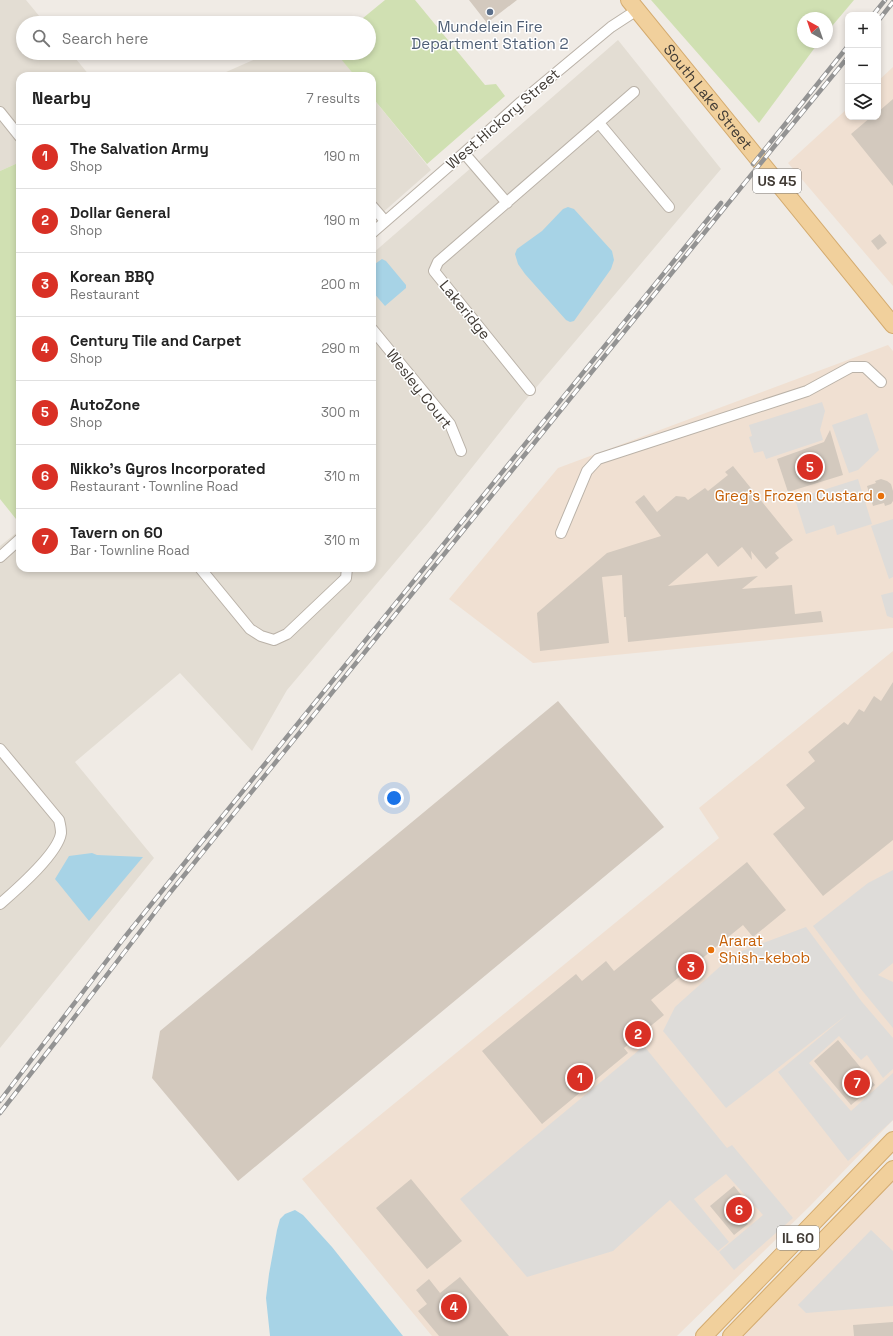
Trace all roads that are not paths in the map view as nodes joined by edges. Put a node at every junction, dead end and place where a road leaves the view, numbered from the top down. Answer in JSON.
{"nodes":[{"id":1,"x":633,"y":5,"type":"edge"},
{"id":2,"x":634,"y":92,"type":"dead end"},
{"id":3,"x":0,"y":112,"type":"edge"},
{"id":4,"x":599,"y":123,"type":"junction"},
{"id":5,"x":16,"y":132,"type":"edge"},
{"id":6,"x":464,"y":153,"type":"junction"},
{"id":7,"x":507,"y":202,"type":"junction"},
{"id":8,"x":669,"y":207,"type":"dead end"},
{"id":9,"x":376,"y":211,"type":"edge"},
{"id":10,"x":385,"y":221,"type":"junction"},
{"id":11,"x":376,"y":229,"type":"edge"},
{"id":12,"x":893,"y":325,"type":"edge"},
{"id":13,"x":376,"y":334,"type":"edge"},
{"id":14,"x":882,"y":382,"type":"dead end"},
{"id":15,"x":530,"y":390,"type":"dead end"},
{"id":16,"x":461,"y":451,"type":"dead end"},
{"id":17,"x":561,"y":533,"type":"dead end"},
{"id":18,"x":16,"y":543,"type":"edge"},
{"id":19,"x":0,"y":557,"type":"edge"},
{"id":20,"x":203,"y":572,"type":"edge"},
{"id":21,"x":347,"y":572,"type":"edge"},
{"id":22,"x":1,"y":753,"type":"edge"},
{"id":23,"x":0,"y":904,"type":"edge"},
{"id":24,"x":893,"y":1140,"type":"edge"},
{"id":25,"x":893,"y":1168,"type":"edge"},
{"id":26,"x":704,"y":1336,"type":"edge"},
{"id":27,"x":732,"y":1336,"type":"edge"}],
"edges":[{"from":1,"to":6,"type":"street","name":"West Hickory Street"},
{"from":1,"to":12,"type":"main road","name":"South Lake Street","number":"US 45"},
{"from":2,"to":4,"type":"street","name":"Lakeridge"},
{"from":3,"to":5,"type":"street"},
{"from":4,"to":7,"type":"street","name":"Lakeridge"},
{"from":4,"to":8,"type":"street"},
{"from":6,"to":7,"type":"street"},
{"from":6,"to":10,"type":"street","name":"West Hickory Street"},
{"from":7,"to":15,"type":"street","name":"Lakeridge"},
{"from":9,"to":10,"type":"street"},
{"from":10,"to":11,"type":"street","name":"West Hickory Street"},
{"from":13,"to":16,"type":"street","name":"Wesley Court"},
{"from":14,"to":17,"type":"street"},
{"from":18,"to":19,"type":"street"},
{"from":20,"to":21,"type":"street"},
{"from":22,"to":23,"type":"street"},
{"from":24,"to":26,"type":"main road","number":"IL 60"},
{"from":25,"to":27,"type":"main road","number":"IL 60"}]}
